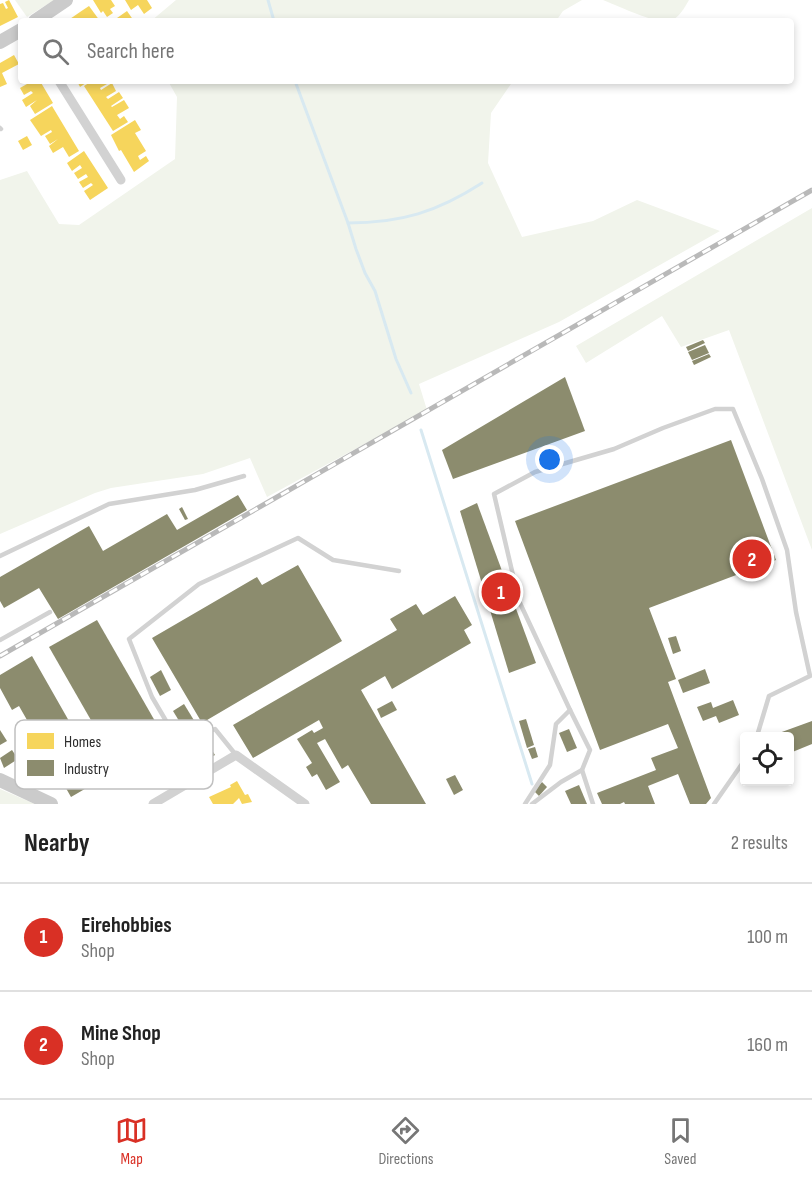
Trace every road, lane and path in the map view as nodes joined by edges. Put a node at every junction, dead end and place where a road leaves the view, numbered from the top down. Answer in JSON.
{"nodes":[{"id":1,"x":66,"y":0,"type":"edge"},
{"id":2,"x":39,"y":18,"type":"edge"},
{"id":3,"x":18,"y":32,"type":"edge"},
{"id":4,"x":0,"y":42,"type":"edge"},
{"id":5,"x":61,"y":84,"type":"edge"},
{"id":6,"x":121,"y":180,"type":"dead end"},
{"id":7,"x":244,"y":476,"type":"dead end"},
{"id":8,"x":0,"y":556,"type":"edge"},
{"id":9,"x":399,"y":571,"type":"dead end"},
{"id":10,"x":50,"y":612,"type":"dead end"},
{"id":11,"x":0,"y":640,"type":"edge"},
{"id":12,"x":570,"y":710,"type":"junction"},
{"id":13,"x":165,"y":720,"type":"edge"},
{"id":14,"x":213,"y":730,"type":"edge"},
{"id":15,"x":758,"y":732,"type":"edge"},
{"id":16,"x":236,"y":755,"type":"junction"},
{"id":17,"x":740,"y":767,"type":"edge"},
{"id":18,"x":213,"y":769,"type":"edge"},
{"id":19,"x":582,"y":770,"type":"junction"},
{"id":20,"x":0,"y":780,"type":"edge"},
{"id":21,"x":15,"y":787,"type":"edge"},
{"id":22,"x":19,"y":789,"type":"edge"},
{"id":23,"x":178,"y":789,"type":"edge"},
{"id":24,"x":51,"y":804,"type":"edge"},
{"id":25,"x":153,"y":804,"type":"edge"},
{"id":26,"x":305,"y":804,"type":"edge"},
{"id":27,"x":525,"y":804,"type":"edge"},
{"id":28,"x":532,"y":804,"type":"edge"},
{"id":29,"x":593,"y":804,"type":"edge"},
{"id":30,"x":714,"y":804,"type":"edge"}],
"edges":[{"from":1,"to":2,"type":"main road"},
{"from":3,"to":4,"type":"main road"},
{"from":5,"to":6,"type":"street"},
{"from":7,"to":8,"type":"lane"},
{"from":9,"to":13,"type":"lane"},
{"from":10,"to":11,"type":"lane"},
{"from":12,"to":15,"type":"lane"},
{"from":12,"to":19,"type":"lane"},
{"from":12,"to":27,"type":"lane"},
{"from":14,"to":16,"type":"lane"},
{"from":16,"to":18,"type":"street"},
{"from":16,"to":26,"type":"street"},
{"from":17,"to":30,"type":"lane"},
{"from":19,"to":28,"type":"lane"},
{"from":19,"to":29,"type":"lane"},
{"from":20,"to":21,"type":"main road"},
{"from":22,"to":24,"type":"main road"},
{"from":23,"to":25,"type":"street"}]}
